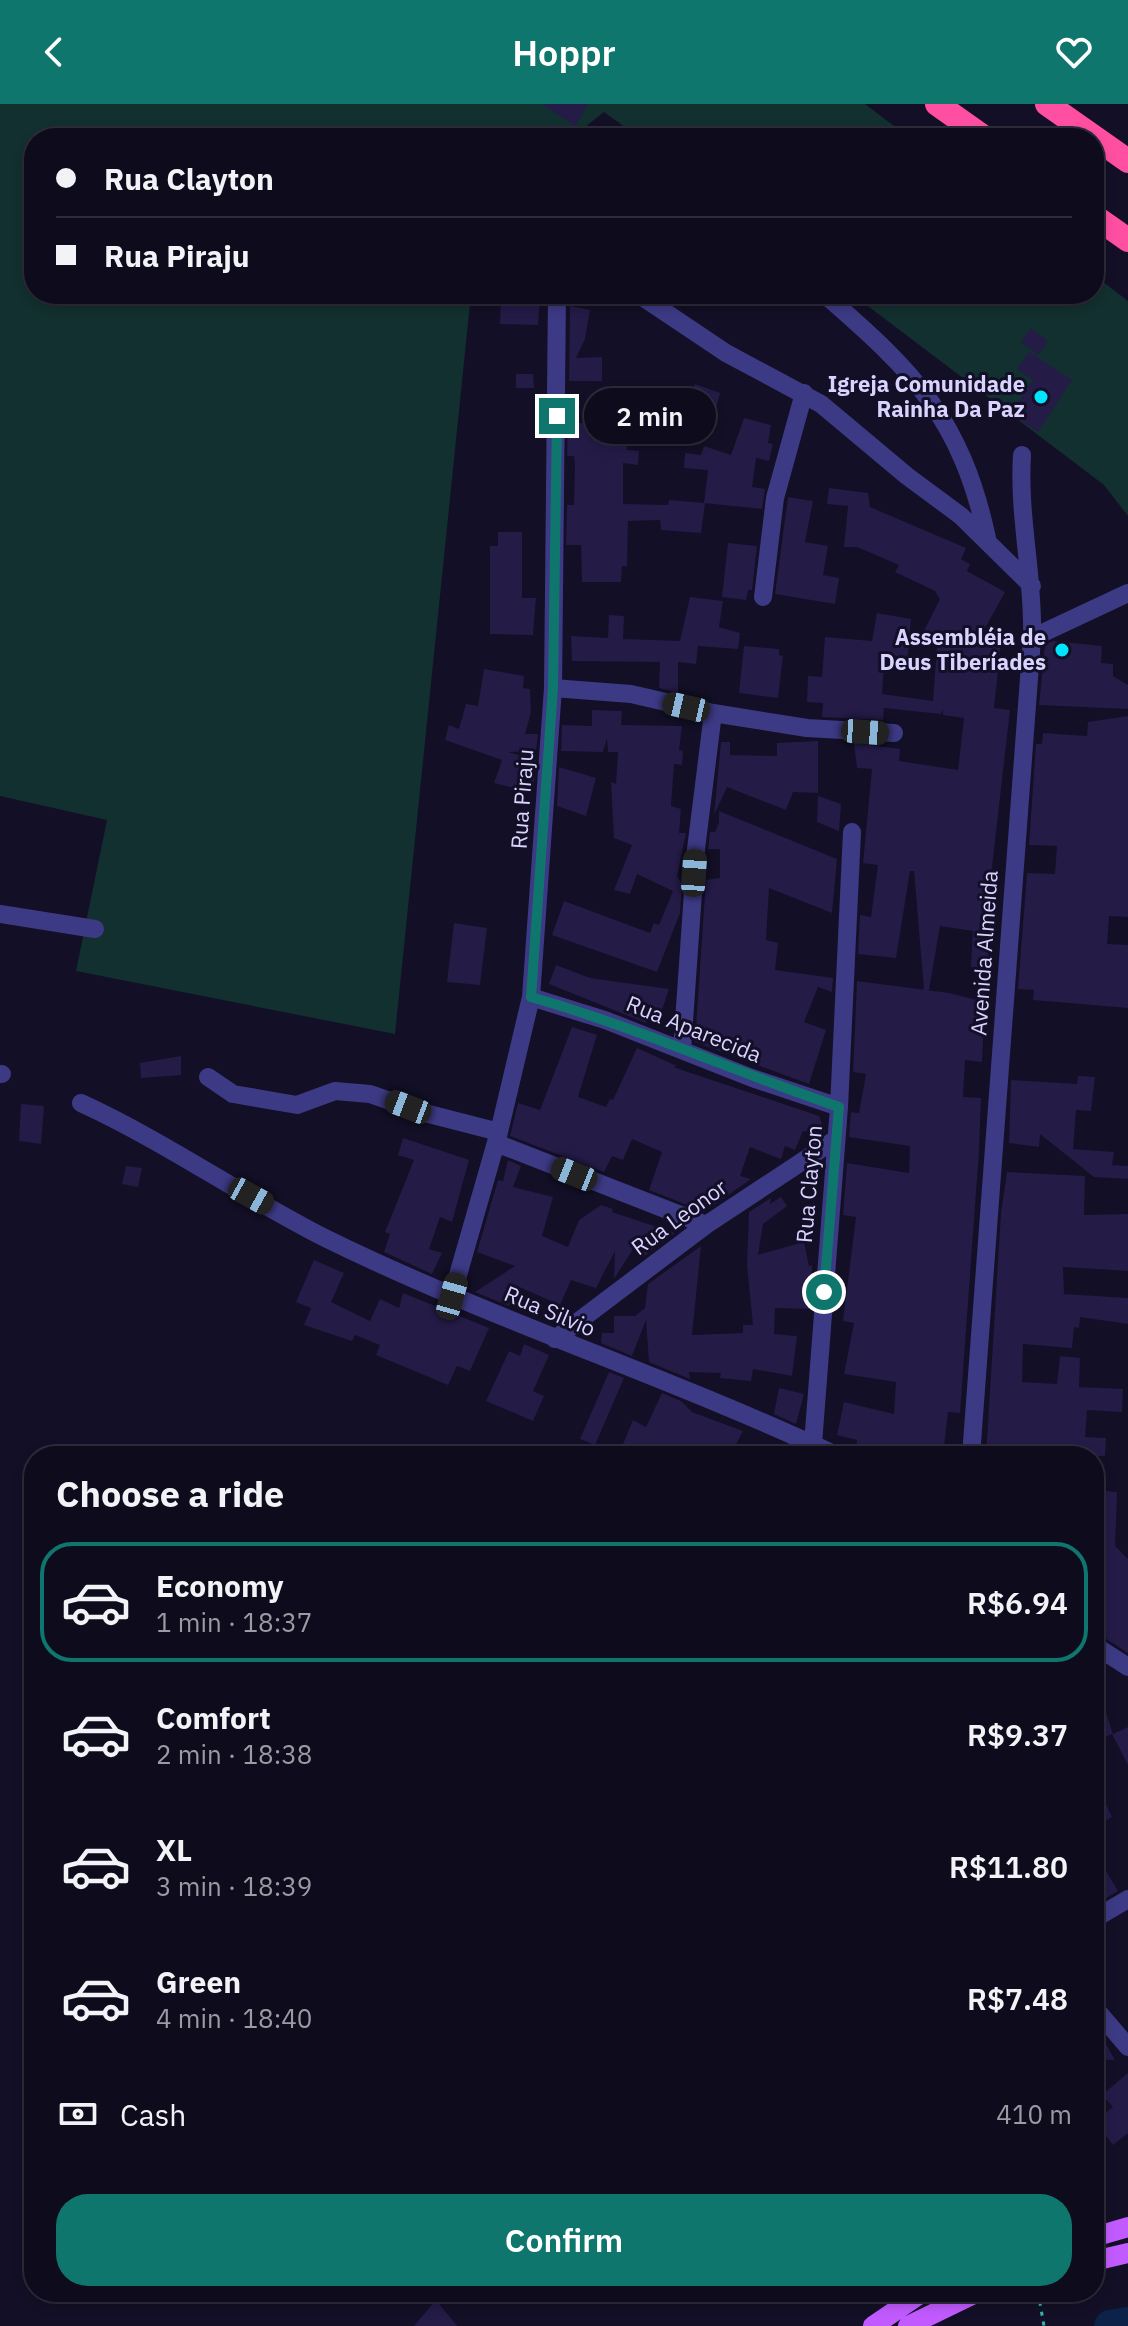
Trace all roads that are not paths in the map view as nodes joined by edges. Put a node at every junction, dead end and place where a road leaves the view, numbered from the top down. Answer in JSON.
{"nodes":[{"id":1,"x":937,"y":104,"type":"edge"},
{"id":2,"x":1047,"y":104,"type":"edge"},
{"id":3,"x":971,"y":128,"type":"edge"},
{"id":4,"x":1081,"y":128,"type":"edge"},
{"id":5,"x":1104,"y":144,"type":"edge"},
{"id":6,"x":1128,"y":161,"type":"edge"},
{"id":7,"x":1104,"y":223,"type":"edge"},
{"id":8,"x":1128,"y":240,"type":"edge"},
{"id":9,"x":557,"y":304,"type":"edge"},
{"id":10,"x":653,"y":304,"type":"edge"},
{"id":11,"x":835,"y":304,"type":"edge"},
{"id":12,"x":804,"y":393,"type":"junction"},
{"id":13,"x":1022,"y":455,"type":"dead end"},
{"id":14,"x":987,"y":538,"type":"junction"},
{"id":15,"x":1032,"y":586,"type":"junction"},
{"id":16,"x":1128,"y":593,"type":"edge"},
{"id":17,"x":763,"y":597,"type":"dead end"},
{"id":18,"x":1032,"y":638,"type":"junction"},
{"id":19,"x":553,"y":688,"type":"junction"},
{"id":20,"x":713,"y":713,"type":"junction"},
{"id":21,"x":894,"y":733,"type":"dead end"},
{"id":22,"x":852,"y":832,"type":"dead end"},
{"id":23,"x":0,"y":914,"type":"edge"},
{"id":24,"x":95,"y":929,"type":"dead end"},
{"id":25,"x":531,"y":997,"type":"junction"},
{"id":26,"x":682,"y":1050,"type":"junction"},
{"id":27,"x":208,"y":1077,"type":"dead end"},
{"id":28,"x":81,"y":1103,"type":"dead end"},
{"id":29,"x":839,"y":1107,"type":"junction"},
{"id":30,"x":497,"y":1138,"type":"junction"},
{"id":31,"x":836,"y":1139,"type":"junction"},
{"id":32,"x":706,"y":1225,"type":"junction"},
{"id":33,"x":452,"y":1296,"type":"junction"},
{"id":34,"x":555,"y":1339,"type":"junction"},
{"id":35,"x":813,"y":1444,"type":"junction"},
{"id":36,"x":817,"y":1446,"type":"edge"},
{"id":37,"x":972,"y":1446,"type":"edge"},
{"id":38,"x":1104,"y":1651,"type":"edge"},
{"id":39,"x":1128,"y":1667,"type":"edge"},
{"id":40,"x":1128,"y":1899,"type":"edge"},
{"id":41,"x":1104,"y":1913,"type":"edge"},
{"id":42,"x":1104,"y":2019,"type":"edge"},
{"id":43,"x":1128,"y":2047,"type":"edge"},
{"id":44,"x":1128,"y":2227,"type":"edge"},
{"id":45,"x":1104,"y":2234,"type":"edge"},
{"id":46,"x":1128,"y":2253,"type":"edge"},
{"id":47,"x":1104,"y":2259,"type":"edge"},
{"id":48,"x":908,"y":2302,"type":"edge"},
{"id":49,"x":957,"y":2302,"type":"edge"},
{"id":50,"x":873,"y":2326,"type":"edge"},
{"id":51,"x":908,"y":2326,"type":"edge"}],
"edges":[{"from":1,"to":3,"type":"highway"},
{"from":2,"to":4,"type":"highway"},
{"from":5,"to":6,"type":"highway"},
{"from":7,"to":8,"type":"highway"},
{"from":9,"to":19,"type":"street","name":"Rua Piraju"},
{"from":10,"to":12,"type":"street"},
{"from":11,"to":14,"type":"street"},
{"from":12,"to":14,"type":"street"},
{"from":12,"to":17,"type":"street"},
{"from":13,"to":15,"type":"street","name":"Avenida Almeida"},
{"from":14,"to":15,"type":"street"},
{"from":15,"to":18,"type":"street","name":"Avenida Almeida"},
{"from":16,"to":18,"type":"street"},
{"from":18,"to":37,"type":"street","name":"Avenida Almeida"},
{"from":19,"to":20,"type":"street"},
{"from":19,"to":25,"type":"street","name":"Rua Piraju"},
{"from":20,"to":21,"type":"street"},
{"from":20,"to":26,"type":"street"},
{"from":22,"to":29,"type":"street","name":"Rua Clayton"},
{"from":23,"to":24,"type":"street"},
{"from":25,"to":26,"type":"street","name":"Rua Aparecida"},
{"from":25,"to":30,"type":"street","name":"Rua Piraju"},
{"from":26,"to":29,"type":"street","name":"Rua Aparecida"},
{"from":27,"to":30,"type":"street"},
{"from":28,"to":33,"type":"street","name":"Rua Silvio"},
{"from":29,"to":31,"type":"street","name":"Rua Clayton"},
{"from":30,"to":32,"type":"street"},
{"from":30,"to":33,"type":"street","name":"Rua Piraju"},
{"from":31,"to":32,"type":"street","name":"Rua Leonor"},
{"from":31,"to":35,"type":"street","name":"Rua Clayton"},
{"from":32,"to":34,"type":"street","name":"Rua Leonor"},
{"from":33,"to":34,"type":"street","name":"Rua Silvio"},
{"from":34,"to":35,"type":"street","name":"Rua Silvio"},
{"from":35,"to":36,"type":"street","name":"Rua Silvio"},
{"from":38,"to":39,"type":"street"},
{"from":40,"to":41,"type":"street"},
{"from":42,"to":43,"type":"street"},
{"from":44,"to":45,"type":"main road"},
{"from":46,"to":47,"type":"main road"},
{"from":48,"to":50,"type":"main road"},
{"from":49,"to":51,"type":"main road"}]}
